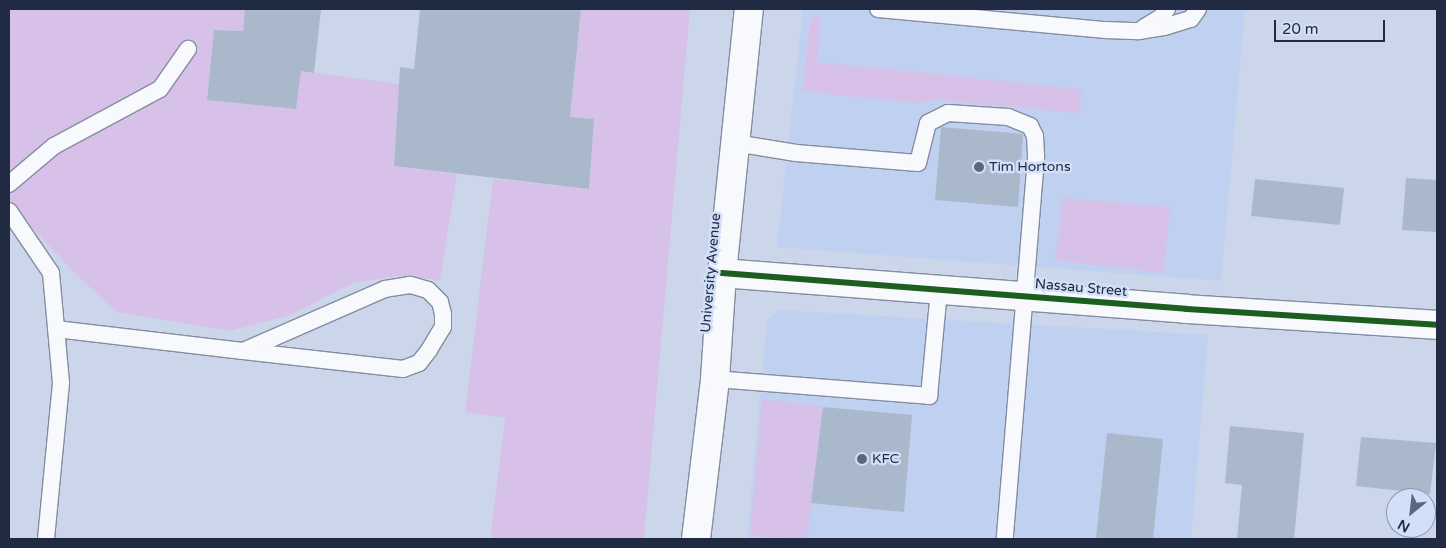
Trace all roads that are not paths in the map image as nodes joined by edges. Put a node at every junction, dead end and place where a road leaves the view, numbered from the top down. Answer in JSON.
{"nodes":[{"id":1,"x":749,"y":9,"type":"edge"},
{"id":2,"x":878,"y":9,"type":"edge"},
{"id":3,"x":1166,"y":9,"type":"edge"},
{"id":4,"x":1198,"y":9,"type":"edge"},
{"id":5,"x":1139,"y":31,"type":"junction"},
{"id":6,"x":188,"y":49,"type":"dead end"},
{"id":7,"x":735,"y":143,"type":"junction"},
{"id":8,"x":9,"y":184,"type":"edge"},
{"id":9,"x":9,"y":211,"type":"edge"},
{"id":10,"x":722,"y":273,"type":"junction"},
{"id":11,"x":939,"y":290,"type":"junction"},
{"id":12,"x":1025,"y":297,"type":"junction"},
{"id":13,"x":1437,"y":325,"type":"edge"},
{"id":14,"x":56,"y":329,"type":"junction"},
{"id":15,"x":243,"y":352,"type":"junction"},
{"id":16,"x":715,"y":379,"type":"junction"},
{"id":17,"x":46,"y":539,"type":"edge"},
{"id":18,"x":696,"y":539,"type":"edge"},
{"id":19,"x":1006,"y":539,"type":"edge"}],
"edges":[{"from":1,"to":7,"type":"street","name":"University Avenue"},
{"from":2,"to":5,"type":"lane"},
{"from":3,"to":5,"type":"lane"},
{"from":4,"to":5,"type":"lane"},
{"from":6,"to":8,"type":"lane"},
{"from":7,"to":10,"type":"street","name":"University Avenue"},
{"from":7,"to":12,"type":"lane"},
{"from":9,"to":14,"type":"lane"},
{"from":10,"to":11,"type":"street","name":"Nassau Street"},
{"from":10,"to":16,"type":"street","name":"University Avenue"},
{"from":11,"to":12,"type":"street","name":"Nassau Street"},
{"from":11,"to":16,"type":"lane"},
{"from":12,"to":13,"type":"street","name":"Nassau Street"},
{"from":12,"to":19,"type":"lane"},
{"from":14,"to":15,"type":"lane"},
{"from":14,"to":17,"type":"lane"},
{"from":15,"to":15,"type":"lane"},
{"from":16,"to":18,"type":"street","name":"University Avenue"}]}
